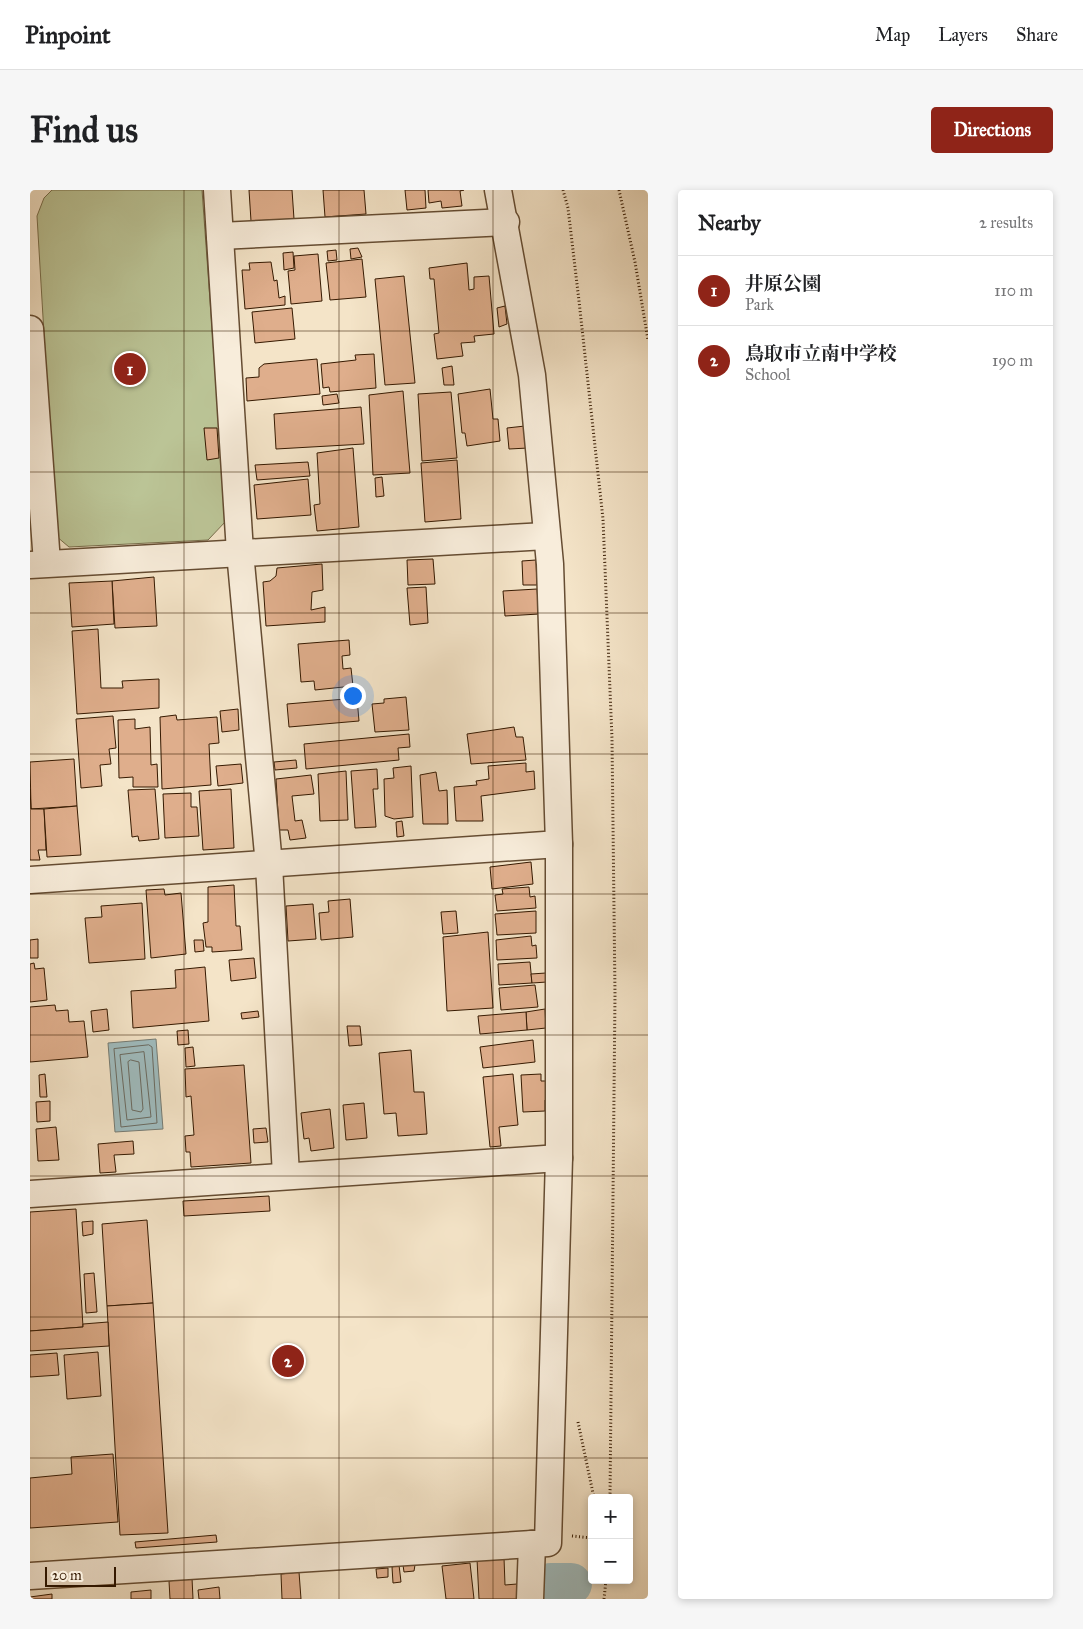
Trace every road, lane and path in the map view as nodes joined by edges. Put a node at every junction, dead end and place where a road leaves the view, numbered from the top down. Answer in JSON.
{"nodes":[{"id":1,"x":217,"y":190,"type":"edge"},
{"id":2,"x":498,"y":190,"type":"edge"},
{"id":3,"x":563,"y":190,"type":"edge"},
{"id":4,"x":619,"y":190,"type":"edge"},
{"id":5,"x":506,"y":222,"type":"junction"},
{"id":6,"x":220,"y":236,"type":"junction"},
{"id":7,"x":30,"y":329,"type":"edge"},
{"id":8,"x":648,"y":340,"type":"edge"},
{"id":9,"x":546,"y":536,"type":"junction"},
{"id":10,"x":240,"y":552,"type":"junction"},
{"id":11,"x":38,"y":564,"type":"edge"},
{"id":12,"x":559,"y":844,"type":"junction"},
{"id":13,"x":269,"y":865,"type":"junction"},
{"id":14,"x":30,"y":880,"type":"edge"},
{"id":15,"x":559,"y":1158,"type":"junction"},
{"id":16,"x":286,"y":1175,"type":"junction"},
{"id":17,"x":30,"y":1194,"type":"edge"},
{"id":18,"x":577,"y":1416,"type":"dead end"},
{"id":19,"x":593,"y":1494,"type":"edge"},
{"id":20,"x":610,"y":1494,"type":"edge"},
{"id":21,"x":568,"y":1536,"type":"dead end"},
{"id":22,"x":588,"y":1538,"type":"edge"},
{"id":23,"x":532,"y":1544,"type":"junction"},
{"id":24,"x":30,"y":1576,"type":"edge"},
{"id":25,"x":606,"y":1584,"type":"edge"},
{"id":26,"x":530,"y":1599,"type":"edge"},
{"id":27,"x":604,"y":1599,"type":"edge"}],
"edges":[{"from":1,"to":6,"type":"street"},
{"from":2,"to":5,"type":"street"},
{"from":3,"to":20,"type":"path"},
{"from":4,"to":8,"type":"path"},
{"from":5,"to":6,"type":"street"},
{"from":5,"to":9,"type":"street"},
{"from":6,"to":10,"type":"street"},
{"from":7,"to":11,"type":"street"},
{"from":9,"to":10,"type":"street"},
{"from":9,"to":12,"type":"street"},
{"from":10,"to":11,"type":"street"},
{"from":10,"to":13,"type":"street"},
{"from":12,"to":13,"type":"street"},
{"from":12,"to":15,"type":"street"},
{"from":13,"to":14,"type":"street"},
{"from":13,"to":16,"type":"street"},
{"from":15,"to":16,"type":"street"},
{"from":15,"to":23,"type":"street"},
{"from":16,"to":17,"type":"street"},
{"from":18,"to":19,"type":"path"},
{"from":21,"to":22,"type":"path"},
{"from":23,"to":24,"type":"street"},
{"from":23,"to":26,"type":"street"},
{"from":25,"to":27,"type":"path"}]}
